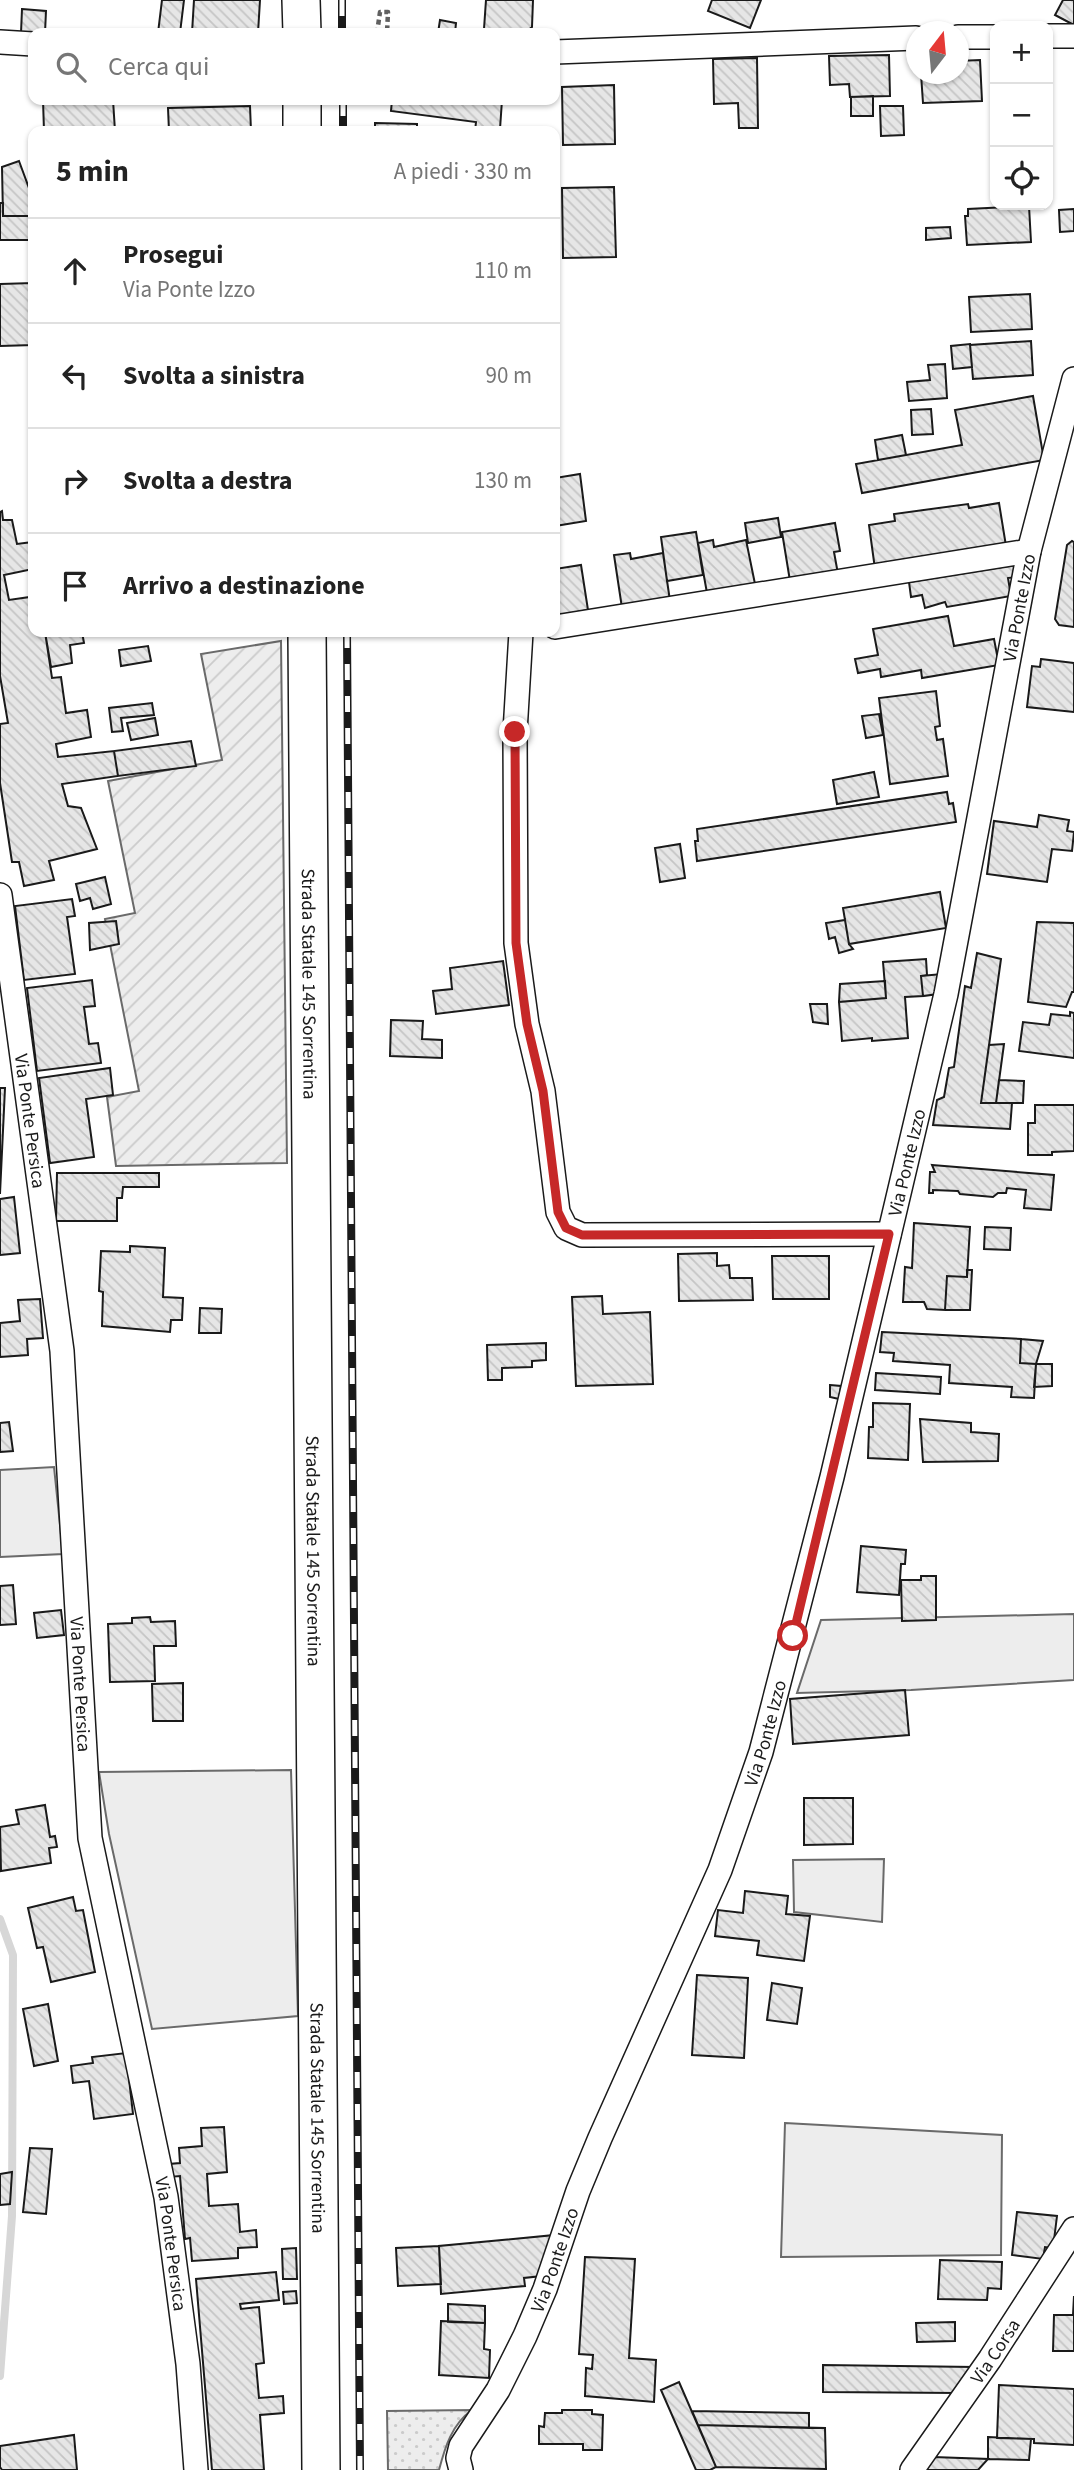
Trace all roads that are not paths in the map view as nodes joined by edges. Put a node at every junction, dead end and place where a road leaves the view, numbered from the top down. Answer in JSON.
{"nodes":[{"id":1,"x":301,"y":0,"type":"edge"},
{"id":2,"x":302,"y":28,"type":"edge"},
{"id":3,"x":1053,"y":36,"type":"edge"},
{"id":4,"x":1074,"y":36,"type":"edge"},
{"id":5,"x":969,"y":37,"type":"edge"},
{"id":6,"x":990,"y":37,"type":"edge"},
{"id":7,"x":906,"y":38,"type":"edge"},
{"id":8,"x":0,"y":42,"type":"edge"},
{"id":9,"x":28,"y":44,"type":"edge"},
{"id":10,"x":560,"y":52,"type":"edge"},
{"id":11,"x":302,"y":105,"type":"edge"},
{"id":12,"x":303,"y":126,"type":"edge"},
{"id":13,"x":1074,"y":379,"type":"edge"},
{"id":14,"x":1029,"y":551,"type":"junction"},
{"id":15,"x":560,"y":626,"type":"edge"},
{"id":16,"x":307,"y":637,"type":"edge"},
{"id":17,"x":523,"y":637,"type":"edge"},
{"id":18,"x":0,"y":895,"type":"edge"},
{"id":19,"x":889,"y":1234,"type":"junction"},
{"id":20,"x":1074,"y":2229,"type":"edge"},
{"id":21,"x":196,"y":2470,"type":"edge"},
{"id":22,"x":321,"y":2470,"type":"edge"},
{"id":23,"x":461,"y":2470,"type":"edge"},
{"id":24,"x":912,"y":2470,"type":"edge"}],
"edges":[{"from":1,"to":2,"type":"highway"},
{"from":3,"to":4,"type":"street"},
{"from":5,"to":6,"type":"street"},
{"from":7,"to":10,"type":"street"},
{"from":8,"to":9,"type":"street"},
{"from":11,"to":12,"type":"highway"},
{"from":13,"to":14,"type":"street","name":"Via Ponte Izzo"},
{"from":14,"to":15,"type":"street"},
{"from":14,"to":19,"type":"street","name":"Via Ponte Izzo"},
{"from":16,"to":22,"type":"highway","name":"Strada Statale 145 Sorrentina"},
{"from":17,"to":19,"type":"street"},
{"from":18,"to":21,"type":"street","name":"Via Ponte Persica"},
{"from":19,"to":23,"type":"street","name":"Via Ponte Izzo"},
{"from":20,"to":24,"type":"street","name":"Via Corsa"}]}
